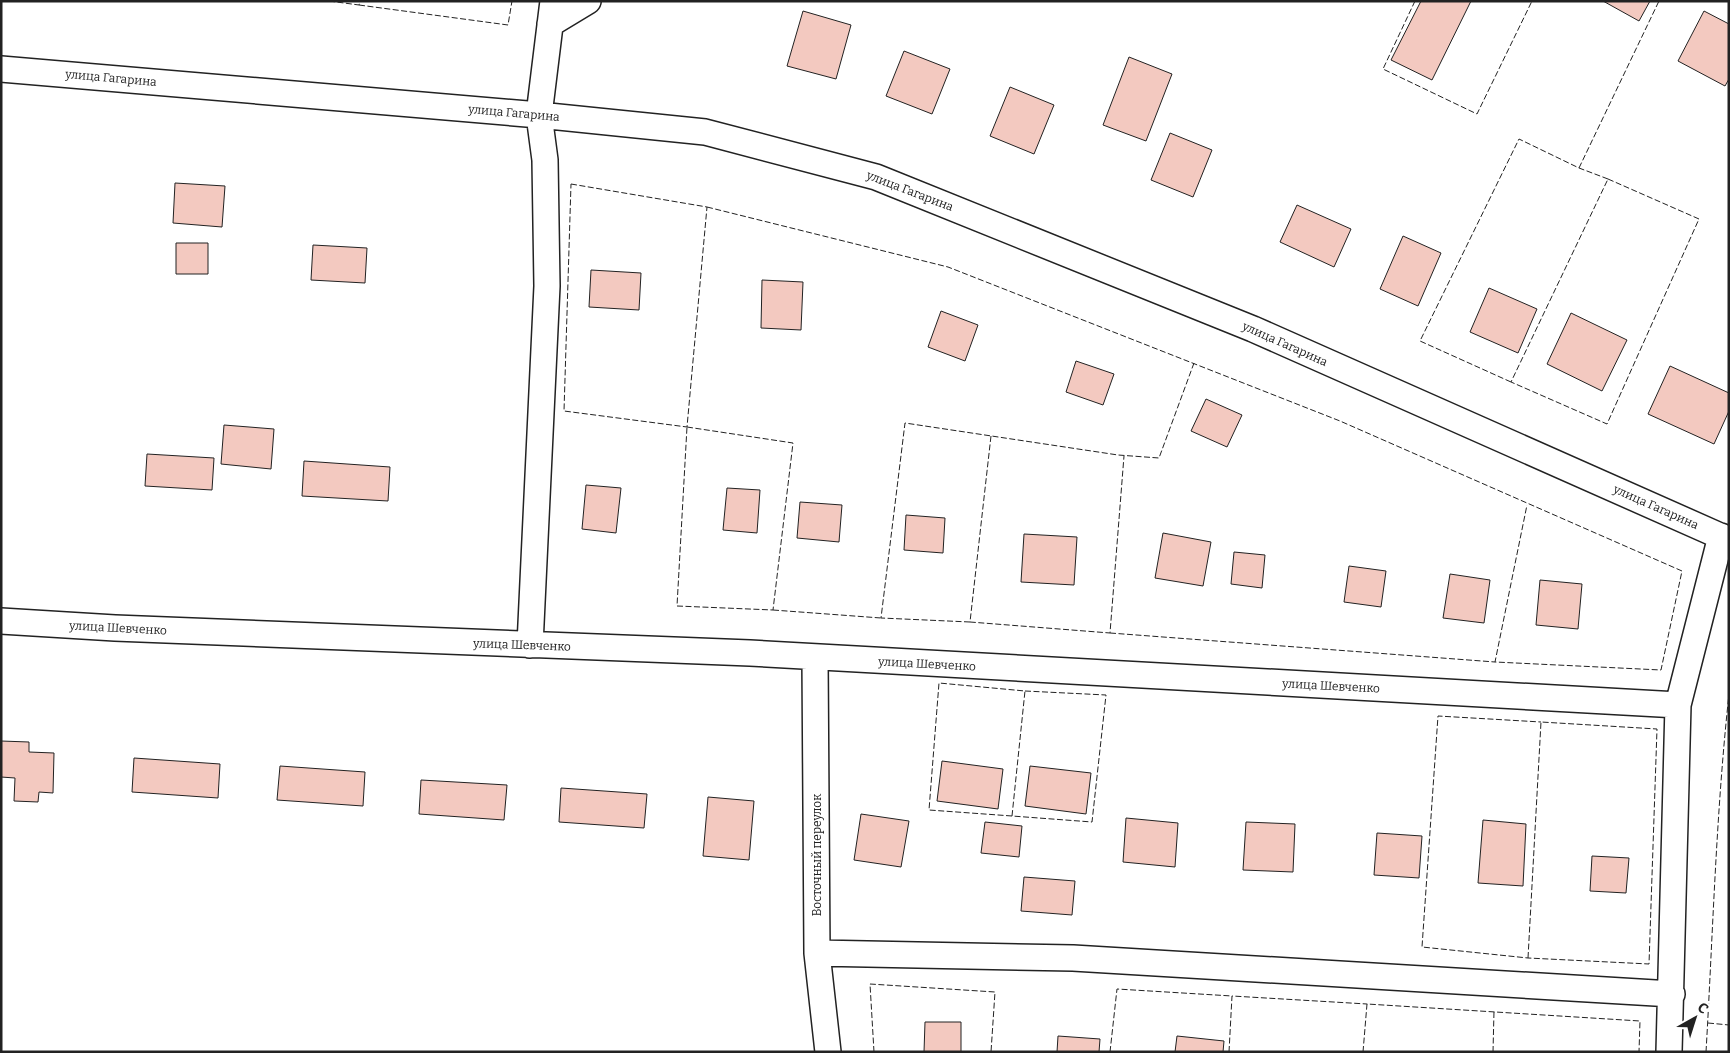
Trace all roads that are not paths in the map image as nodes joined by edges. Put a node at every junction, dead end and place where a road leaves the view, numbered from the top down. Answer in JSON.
{"nodes":[{"id":1,"x":588,"y":1,"type":"edge"},
{"id":2,"x":552,"y":13,"type":"edge"},
{"id":3,"x":1,"y":69,"type":"edge"},
{"id":4,"x":539,"y":114,"type":"junction"},
{"id":5,"x":1725,"y":538,"type":"edge"},
{"id":6,"x":1,"y":621,"type":"edge"},
{"id":7,"x":530,"y":645,"type":"junction"},
{"id":8,"x":815,"y":658,"type":"junction"},
{"id":9,"x":1678,"y":705,"type":"junction"},
{"id":10,"x":818,"y":953,"type":"junction"},
{"id":11,"x":1672,"y":994,"type":"junction"},
{"id":12,"x":828,"y":1052,"type":"edge"},
{"id":13,"x":1670,"y":1052,"type":"edge"}],
"edges":[{"from":1,"to":2,"type":"street"},
{"from":2,"to":4,"type":"street"},
{"from":3,"to":4,"type":"street","name":"улица Гагарина"},
{"from":4,"to":5,"type":"street","name":"улица Гагарина"},
{"from":4,"to":7,"type":"street"},
{"from":5,"to":9,"type":"street"},
{"from":6,"to":7,"type":"street","name":"улица Шевченко"},
{"from":7,"to":8,"type":"street","name":"улица Шевченко"},
{"from":8,"to":9,"type":"street","name":"улица Шевченко"},
{"from":8,"to":10,"type":"street","name":"Восточный переулок"},
{"from":9,"to":11,"type":"street"},
{"from":10,"to":11,"type":"street"},
{"from":10,"to":12,"type":"street","name":"Восточный переулок"},
{"from":11,"to":13,"type":"street"}]}
